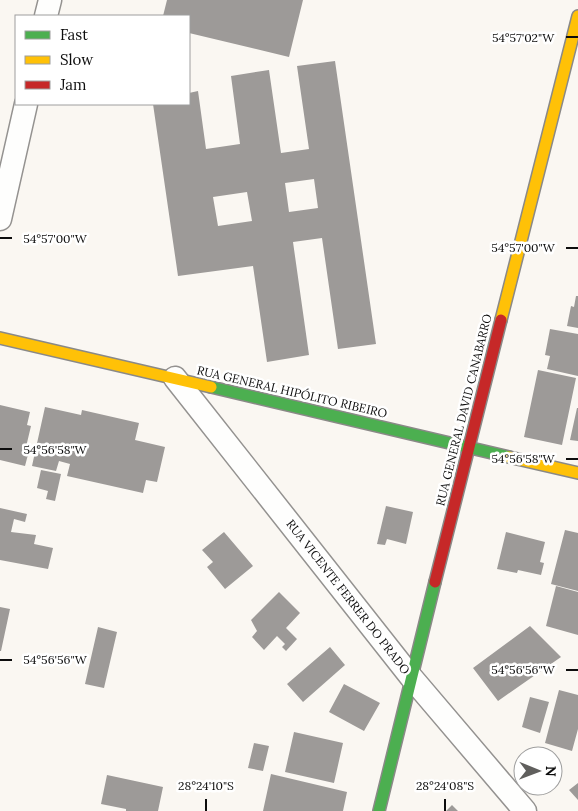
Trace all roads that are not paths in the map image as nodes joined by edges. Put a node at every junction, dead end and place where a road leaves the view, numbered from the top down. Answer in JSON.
{"nodes":[{"id":1,"x":50,"y":0,"type":"edge"},
{"id":2,"x":46,"y":15,"type":"edge"},
{"id":3,"x":578,"y":16,"type":"edge"},
{"id":4,"x":26,"y":105,"type":"edge"},
{"id":5,"x":0,"y":219,"type":"edge"},
{"id":6,"x":0,"y":338,"type":"edge"},
{"id":7,"x":175,"y":378,"type":"junction"},
{"id":8,"x":469,"y":448,"type":"junction"},
{"id":9,"x":578,"y":473,"type":"edge"},
{"id":10,"x":410,"y":677,"type":"junction"},
{"id":11,"x":379,"y":811,"type":"edge"},
{"id":12,"x":525,"y":811,"type":"edge"}],
"edges":[{"from":1,"to":2,"type":"street"},
{"from":3,"to":8,"type":"street","name":"RUA GENERAL DAVID CANABARRO"},
{"from":4,"to":5,"type":"street"},
{"from":6,"to":7,"type":"street","name":"RUA GENERAL HIPÓLITO RIBEIRO"},
{"from":7,"to":8,"type":"street","name":"RUA GENERAL HIPÓLITO RIBEIRO"},
{"from":7,"to":10,"type":"street","name":"RUA VICENTE FERRER DO PRADO"},
{"from":8,"to":9,"type":"street","name":"RUA GENERAL HIPÓLITO RIBEIRO"},
{"from":8,"to":10,"type":"street","name":"RUA GENERAL DAVID CANABARRO"},
{"from":10,"to":11,"type":"street","name":"RUA GENERAL DAVID CANABARRO"},
{"from":10,"to":12,"type":"street","name":"RUA VICENTE FERRER DO PRADO"}]}
